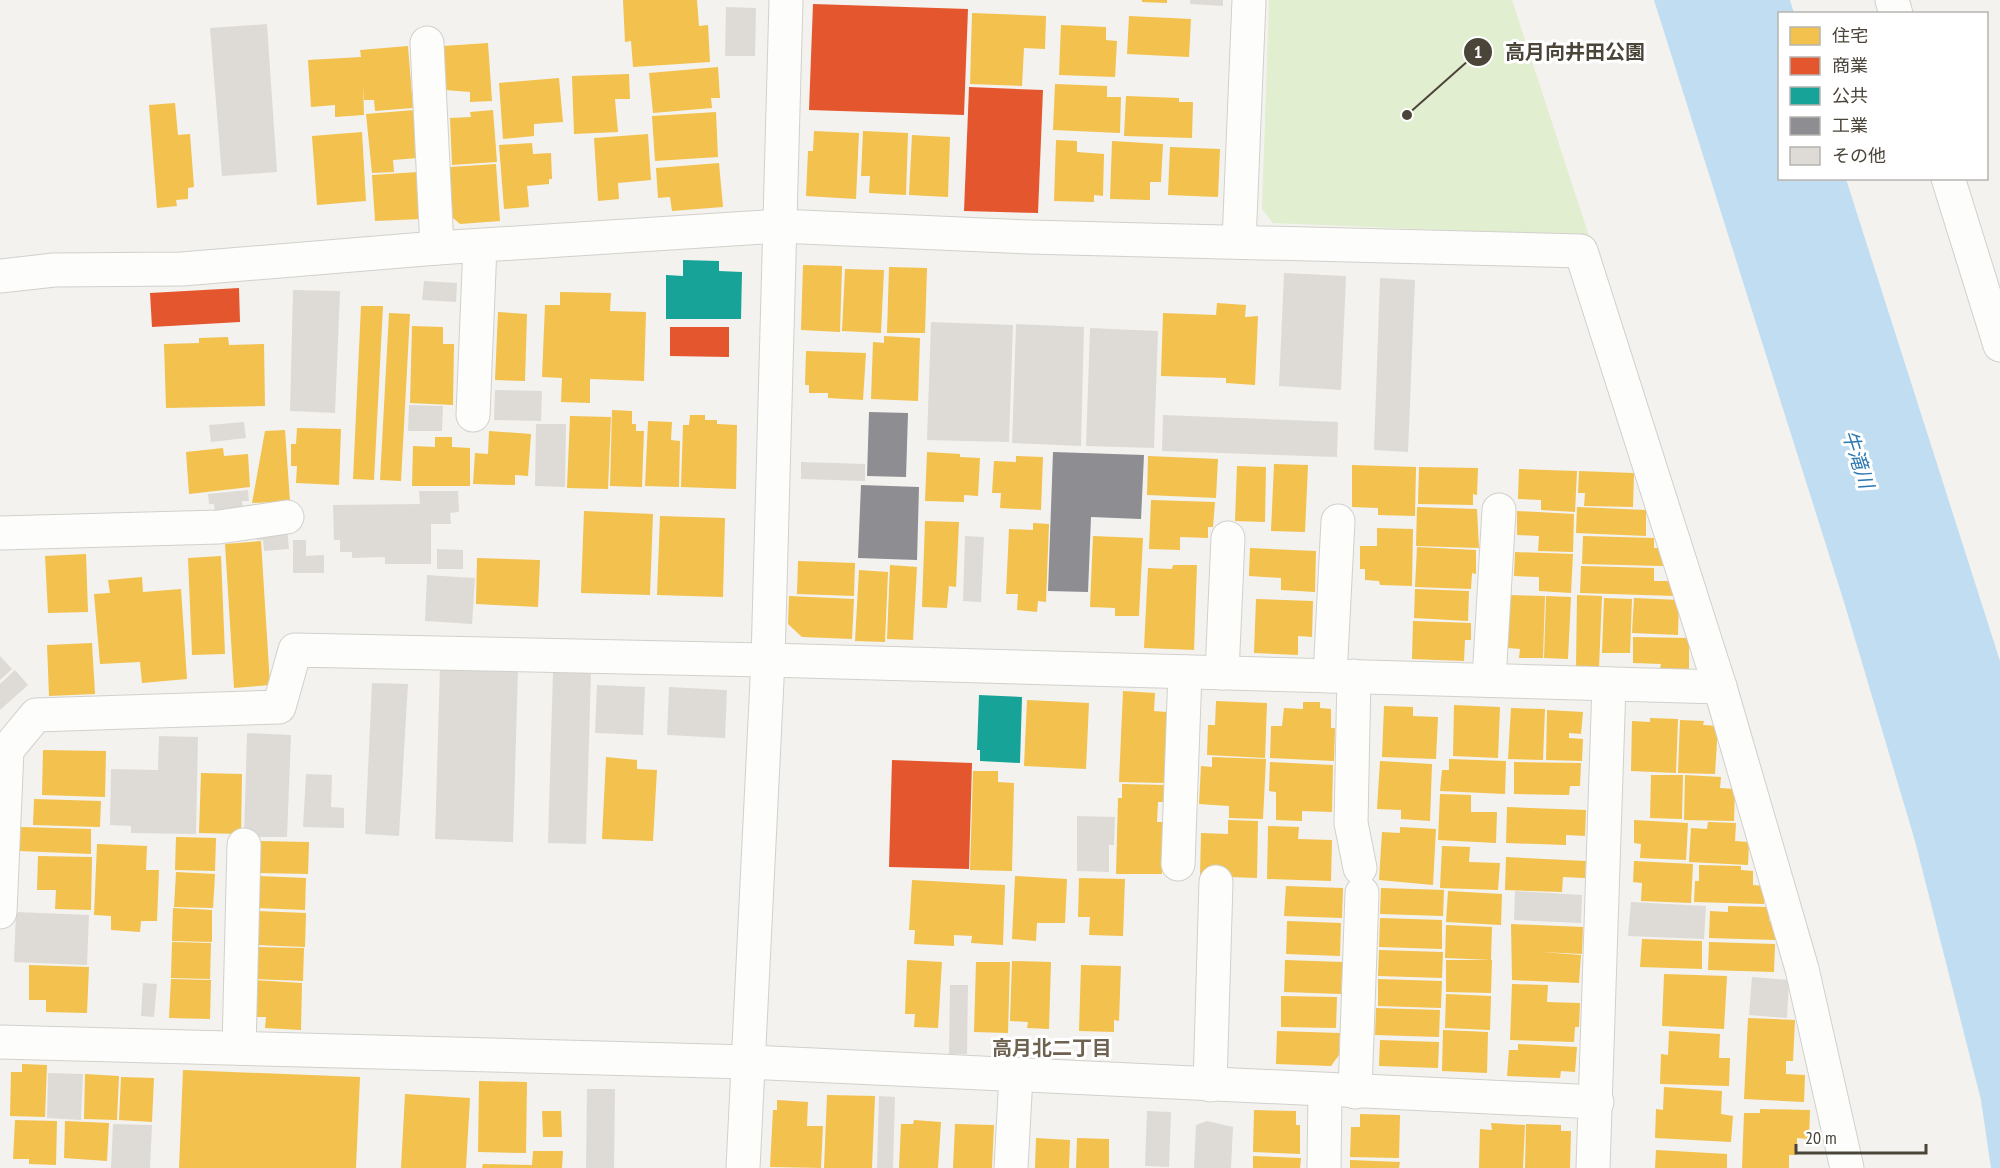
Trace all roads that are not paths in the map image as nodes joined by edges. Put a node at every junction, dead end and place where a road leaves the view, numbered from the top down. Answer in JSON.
{"nodes":[{"id":1,"x":786,"y":0,"type":"edge"},
{"id":2,"x":1249,"y":0,"type":"edge"},
{"id":3,"x":427,"y":43,"type":"dead end"},
{"id":4,"x":1949,"y":180,"type":"edge"},
{"id":5,"x":778,"y":226,"type":"junction"},
{"id":6,"x":1239,"y":242,"type":"junction"},
{"id":7,"x":480,"y":246,"type":"junction"},
{"id":8,"x":437,"y":248,"type":"junction"},
{"id":9,"x":0,"y":276,"type":"edge"},
{"id":10,"x":2000,"y":345,"type":"edge"},
{"id":11,"x":473,"y":415,"type":"dead end"},
{"id":12,"x":1499,"y":510,"type":"dead end"},
{"id":13,"x":287,"y":517,"type":"dead end"},
{"id":14,"x":1338,"y":521,"type":"dead end"},
{"id":15,"x":0,"y":532,"type":"edge"},
{"id":16,"x":1228,"y":538,"type":"dead end"},
{"id":17,"x":0,"y":547,"type":"edge"},
{"id":18,"x":0,"y":553,"type":"edge"},
{"id":19,"x":768,"y":660,"type":"junction"},
{"id":20,"x":1185,"y":672,"type":"junction"},
{"id":21,"x":1222,"y":673,"type":"junction"},
{"id":22,"x":1342,"y":676,"type":"junction"},
{"id":23,"x":1489,"y":680,"type":"junction"},
{"id":24,"x":1608,"y":684,"type":"junction"},
{"id":25,"x":1720,"y":687,"type":"junction"},
{"id":26,"x":1,"y":843,"type":"edge"},
{"id":27,"x":244,"y":846,"type":"dead end"},
{"id":28,"x":1178,"y":864,"type":"dead end"},
{"id":29,"x":1216,"y":882,"type":"dead end"},
{"id":30,"x":0,"y":912,"type":"edge"},
{"id":31,"x":0,"y":1042,"type":"edge"},
{"id":32,"x":239,"y":1048,"type":"junction"},
{"id":33,"x":749,"y":1062,"type":"junction"},
{"id":34,"x":1016,"y":1075,"type":"junction"},
{"id":35,"x":1210,"y":1085,"type":"junction"},
{"id":36,"x":1340,"y":1092,"type":"junction"},
{"id":37,"x":1597,"y":1102,"type":"junction"},
{"id":38,"x":744,"y":1168,"type":"edge"},
{"id":39,"x":1011,"y":1168,"type":"edge"},
{"id":40,"x":1324,"y":1168,"type":"edge"},
{"id":41,"x":1593,"y":1168,"type":"edge"},
{"id":42,"x":1847,"y":1168,"type":"edge"}],
"edges":[{"from":1,"to":5,"type":"street"},
{"from":2,"to":6,"type":"street"},
{"from":3,"to":8,"type":"street"},
{"from":4,"to":10,"type":"street"},
{"from":5,"to":6,"type":"street"},
{"from":5,"to":7,"type":"street"},
{"from":5,"to":19,"type":"street"},
{"from":6,"to":25,"type":"street"},
{"from":7,"to":8,"type":"street"},
{"from":7,"to":11,"type":"street"},
{"from":8,"to":9,"type":"street"},
{"from":12,"to":23,"type":"street"},
{"from":13,"to":15,"type":"street"},
{"from":14,"to":22,"type":"street"},
{"from":16,"to":21,"type":"street"},
{"from":17,"to":18,"type":"street"},
{"from":19,"to":20,"type":"street"},
{"from":19,"to":26,"type":"street"},
{"from":19,"to":33,"type":"street"},
{"from":20,"to":21,"type":"street"},
{"from":20,"to":28,"type":"street"},
{"from":21,"to":22,"type":"street"},
{"from":22,"to":23,"type":"street"},
{"from":22,"to":36,"type":"street"},
{"from":23,"to":24,"type":"street"},
{"from":24,"to":25,"type":"street"},
{"from":24,"to":37,"type":"street"},
{"from":25,"to":42,"type":"street"},
{"from":26,"to":30,"type":"street"},
{"from":27,"to":32,"type":"street"},
{"from":29,"to":35,"type":"street"},
{"from":31,"to":32,"type":"street"},
{"from":32,"to":33,"type":"street"},
{"from":33,"to":34,"type":"street"},
{"from":33,"to":38,"type":"street"},
{"from":34,"to":35,"type":"street"},
{"from":34,"to":39,"type":"street"},
{"from":35,"to":36,"type":"street"},
{"from":36,"to":37,"type":"street"},
{"from":36,"to":40,"type":"street"},
{"from":37,"to":41,"type":"street"}]}
